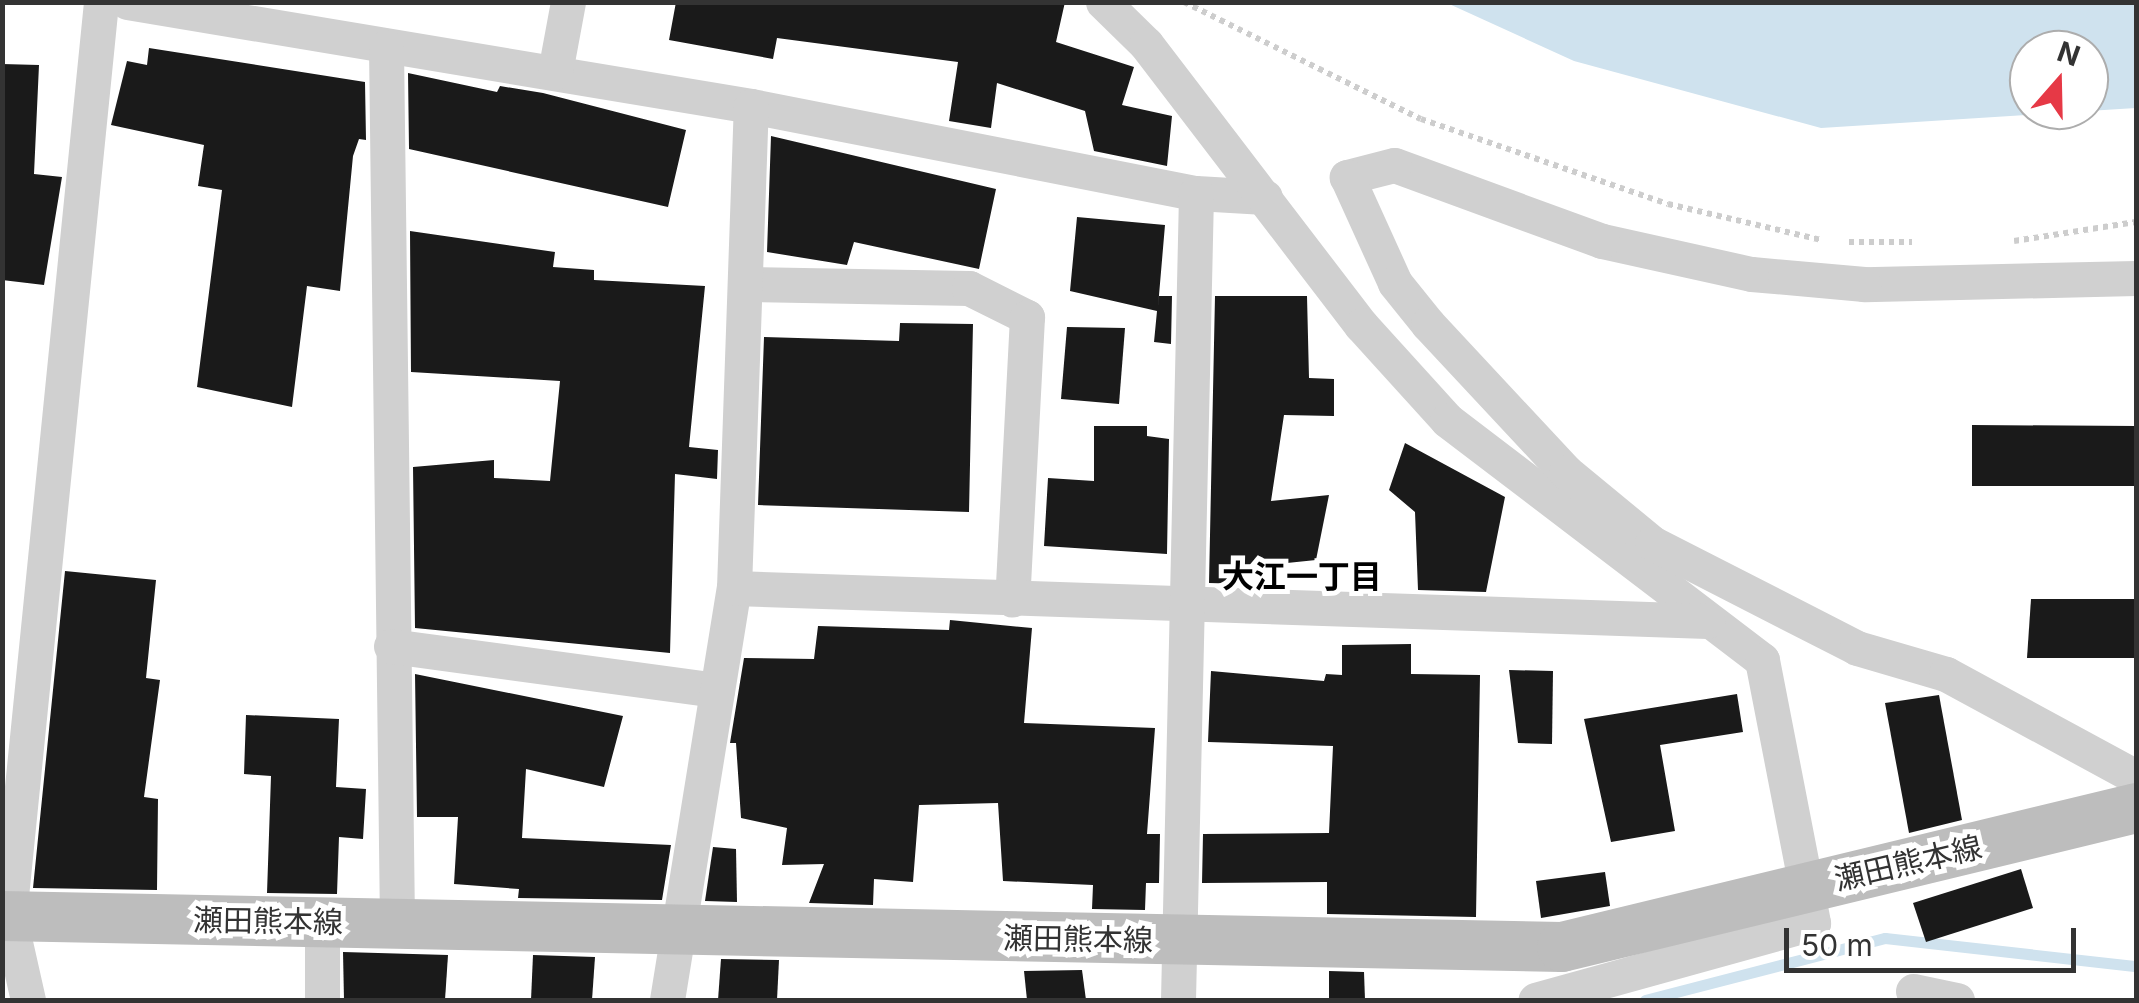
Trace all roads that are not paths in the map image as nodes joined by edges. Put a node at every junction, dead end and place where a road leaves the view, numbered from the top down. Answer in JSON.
{"nodes":[{"id":1,"x":101,"y":2,"type":"edge"},
{"id":2,"x":127,"y":2,"type":"edge"},
{"id":3,"x":568,"y":2,"type":"edge"},
{"id":4,"x":1103,"y":2,"type":"edge"},
{"id":5,"x":386,"y":47,"type":"junction"},
{"id":6,"x":556,"y":72,"type":"junction"},
{"id":7,"x":751,"y":106,"type":"junction"},
{"id":8,"x":1196,"y":194,"type":"junction"},
{"id":9,"x":1266,"y":198,"type":"junction"},
{"id":10,"x":2136,"y":278,"type":"edge"},
{"id":11,"x":745,"y":284,"type":"junction"},
{"id":12,"x":734,"y":588,"type":"junction"},
{"id":13,"x":1012,"y":600,"type":"junction"},
{"id":14,"x":1186,"y":607,"type":"junction"},
{"id":15,"x":1708,"y":621,"type":"junction"},
{"id":16,"x":391,"y":646,"type":"junction"},
{"id":17,"x":717,"y":690,"type":"junction"},
{"id":18,"x":2136,"y":777,"type":"edge"},
{"id":19,"x":2136,"y":808,"type":"edge"},
{"id":20,"x":1805,"y":888,"type":"junction"},
{"id":21,"x":6,"y":916,"type":"edge"},
{"id":22,"x":322,"y":922,"type":"junction"},
{"id":23,"x":397,"y":924,"type":"junction"},
{"id":24,"x":676,"y":933,"type":"junction"},
{"id":25,"x":1182,"y":940,"type":"junction"},
{"id":26,"x":1913,"y":991,"type":"dead end"},
{"id":27,"x":28,"y":1000,"type":"edge"},
{"id":28,"x":322,"y":1000,"type":"edge"},
{"id":29,"x":667,"y":1000,"type":"edge"},
{"id":30,"x":1178,"y":1000,"type":"edge"},
{"id":31,"x":1535,"y":1000,"type":"edge"},
{"id":32,"x":1957,"y":1000,"type":"edge"}],
"edges":[{"from":1,"to":21,"type":"street"},
{"from":2,"to":5,"type":"street"},
{"from":3,"to":6,"type":"street"},
{"from":4,"to":9,"type":"street"},
{"from":5,"to":6,"type":"street"},
{"from":5,"to":16,"type":"street"},
{"from":6,"to":7,"type":"street"},
{"from":7,"to":8,"type":"street"},
{"from":7,"to":11,"type":"street"},
{"from":8,"to":9,"type":"street"},
{"from":8,"to":14,"type":"street"},
{"from":9,"to":15,"type":"street"},
{"from":10,"to":18,"type":"street"},
{"from":11,"to":12,"type":"street"},
{"from":11,"to":13,"type":"street"},
{"from":12,"to":13,"type":"street"},
{"from":12,"to":17,"type":"street"},
{"from":13,"to":14,"type":"street"},
{"from":14,"to":15,"type":"street"},
{"from":14,"to":25,"type":"street"},
{"from":15,"to":20,"type":"street"},
{"from":16,"to":17,"type":"street"},
{"from":16,"to":23,"type":"street"},
{"from":17,"to":24,"type":"street"},
{"from":19,"to":20,"type":"main road","name":"瀬田熊本線"},
{"from":20,"to":25,"type":"main road","name":"瀬田熊本線"},
{"from":20,"to":31,"type":"street"},
{"from":21,"to":22,"type":"main road","name":"瀬田熊本線"},
{"from":21,"to":27,"type":"street"},
{"from":22,"to":23,"type":"main road","name":"瀬田熊本線"},
{"from":22,"to":28,"type":"street"},
{"from":23,"to":24,"type":"main road","name":"瀬田熊本線"},
{"from":24,"to":25,"type":"main road","name":"瀬田熊本線"},
{"from":24,"to":29,"type":"street"},
{"from":25,"to":30,"type":"street"},
{"from":26,"to":32,"type":"street"}]}
